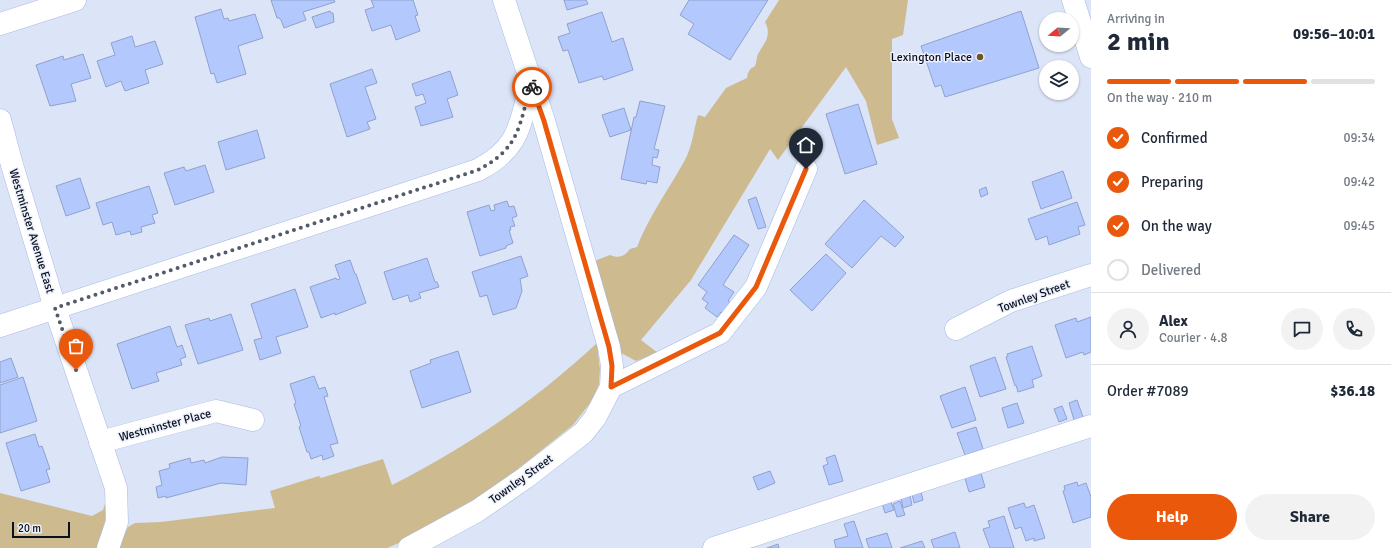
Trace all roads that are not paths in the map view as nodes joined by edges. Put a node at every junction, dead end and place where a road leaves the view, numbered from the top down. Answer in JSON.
{"nodes":[{"id":1,"x":75,"y":0,"type":"edge"},
{"id":2,"x":504,"y":0,"type":"edge"},
{"id":3,"x":1073,"y":0,"type":"edge"},
{"id":4,"x":0,"y":24,"type":"edge"},
{"id":5,"x":1091,"y":57,"type":"edge"},
{"id":6,"x":531,"y":84,"type":"junction"},
{"id":7,"x":0,"y":120,"type":"edge"},
{"id":8,"x":6,"y":167,"type":"edge"},
{"id":9,"x":806,"y":169,"type":"dead end"},
{"id":10,"x":1091,"y":275,"type":"edge"},
{"id":11,"x":55,"y":308,"type":"junction"},
{"id":12,"x":0,"y":326,"type":"edge"},
{"id":13,"x":956,"y":329,"type":"dead end"},
{"id":14,"x":611,"y":387,"type":"junction"},
{"id":15,"x":253,"y":420,"type":"dead end"},
{"id":16,"x":1091,"y":426,"type":"edge"},
{"id":17,"x":100,"y":442,"type":"junction"},
{"id":18,"x":108,"y":548,"type":"edge"},
{"id":19,"x":409,"y":548,"type":"edge"},
{"id":20,"x":714,"y":548,"type":"edge"}],
"edges":[{"from":1,"to":4,"type":"street"},
{"from":2,"to":6,"type":"street"},
{"from":3,"to":5,"type":"street"},
{"from":6,"to":11,"type":"street"},
{"from":6,"to":14,"type":"street"},
{"from":7,"to":8,"type":"street","name":"Westminster Avenue East"},
{"from":8,"to":11,"type":"street","name":"Westminster Avenue East"},
{"from":9,"to":14,"type":"street"},
{"from":10,"to":13,"type":"street","name":"Townley Street"},
{"from":11,"to":12,"type":"street"},
{"from":11,"to":17,"type":"street","name":"Westminster Avenue East"},
{"from":14,"to":19,"type":"street","name":"Townley Street"},
{"from":15,"to":17,"type":"street","name":"Westminster Place"},
{"from":16,"to":20,"type":"street"},
{"from":17,"to":18,"type":"street","name":"Westminster Avenue East"}]}
